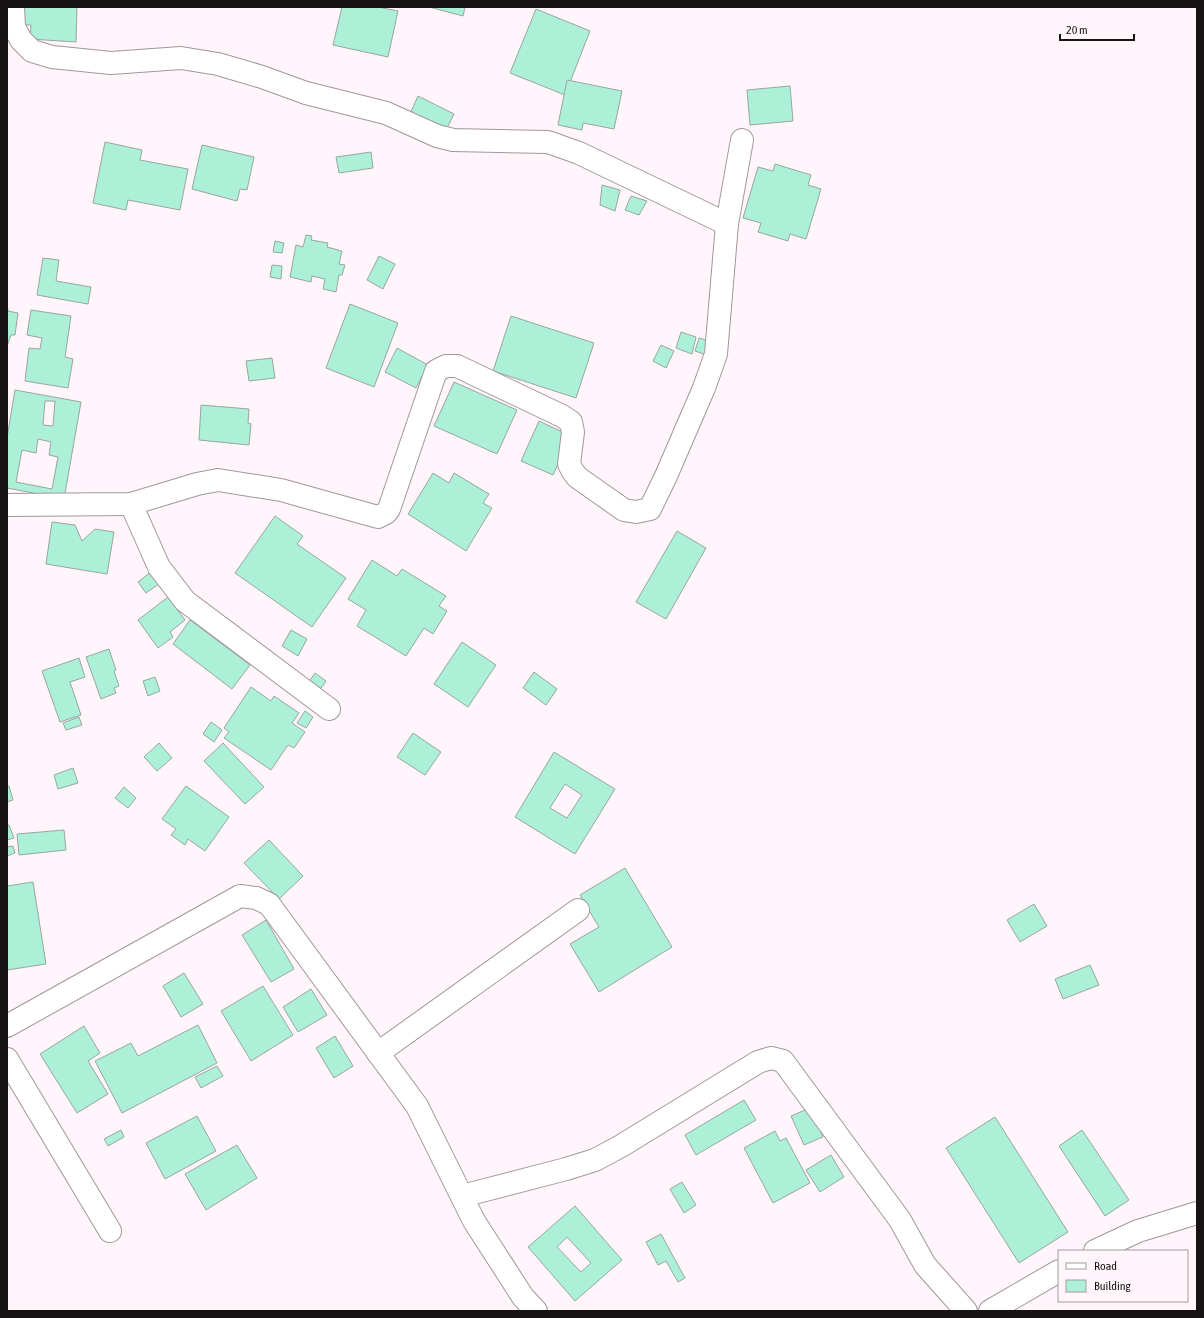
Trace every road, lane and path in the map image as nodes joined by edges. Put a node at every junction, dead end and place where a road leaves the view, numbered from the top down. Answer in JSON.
{"nodes":[{"id":1,"x":13,"y":7,"type":"edge"},
{"id":2,"x":742,"y":140,"type":"dead end"},
{"id":3,"x":727,"y":224,"type":"junction"},
{"id":4,"x":131,"y":504,"type":"junction"},
{"id":5,"x":7,"y":505,"type":"edge"},
{"id":6,"x":329,"y":710,"type":"dead end"},
{"id":7,"x":578,"y":910,"type":"dead end"},
{"id":8,"x":7,"y":1026,"type":"edge"},
{"id":9,"x":378,"y":1053,"type":"junction"},
{"id":10,"x":7,"y":1059,"type":"edge"},
{"id":11,"x":462,"y":1196,"type":"junction"},
{"id":12,"x":1197,"y":1213,"type":"edge"},
{"id":13,"x":110,"y":1231,"type":"dead end"},
{"id":14,"x":1097,"y":1250,"type":"edge"},
{"id":15,"x":1058,"y":1272,"type":"edge"},
{"id":16,"x":536,"y":1311,"type":"edge"},
{"id":17,"x":966,"y":1311,"type":"edge"},
{"id":18,"x":990,"y":1311,"type":"edge"}],
"edges":[{"from":1,"to":3,"type":"street"},
{"from":2,"to":3,"type":"street"},
{"from":3,"to":4,"type":"street"},
{"from":4,"to":5,"type":"street"},
{"from":4,"to":6,"type":"street"},
{"from":7,"to":9,"type":"street"},
{"from":8,"to":9,"type":"street"},
{"from":9,"to":11,"type":"street"},
{"from":10,"to":13,"type":"street"},
{"from":11,"to":16,"type":"street"},
{"from":11,"to":17,"type":"street"},
{"from":12,"to":14,"type":"street"},
{"from":15,"to":18,"type":"street"}]}
